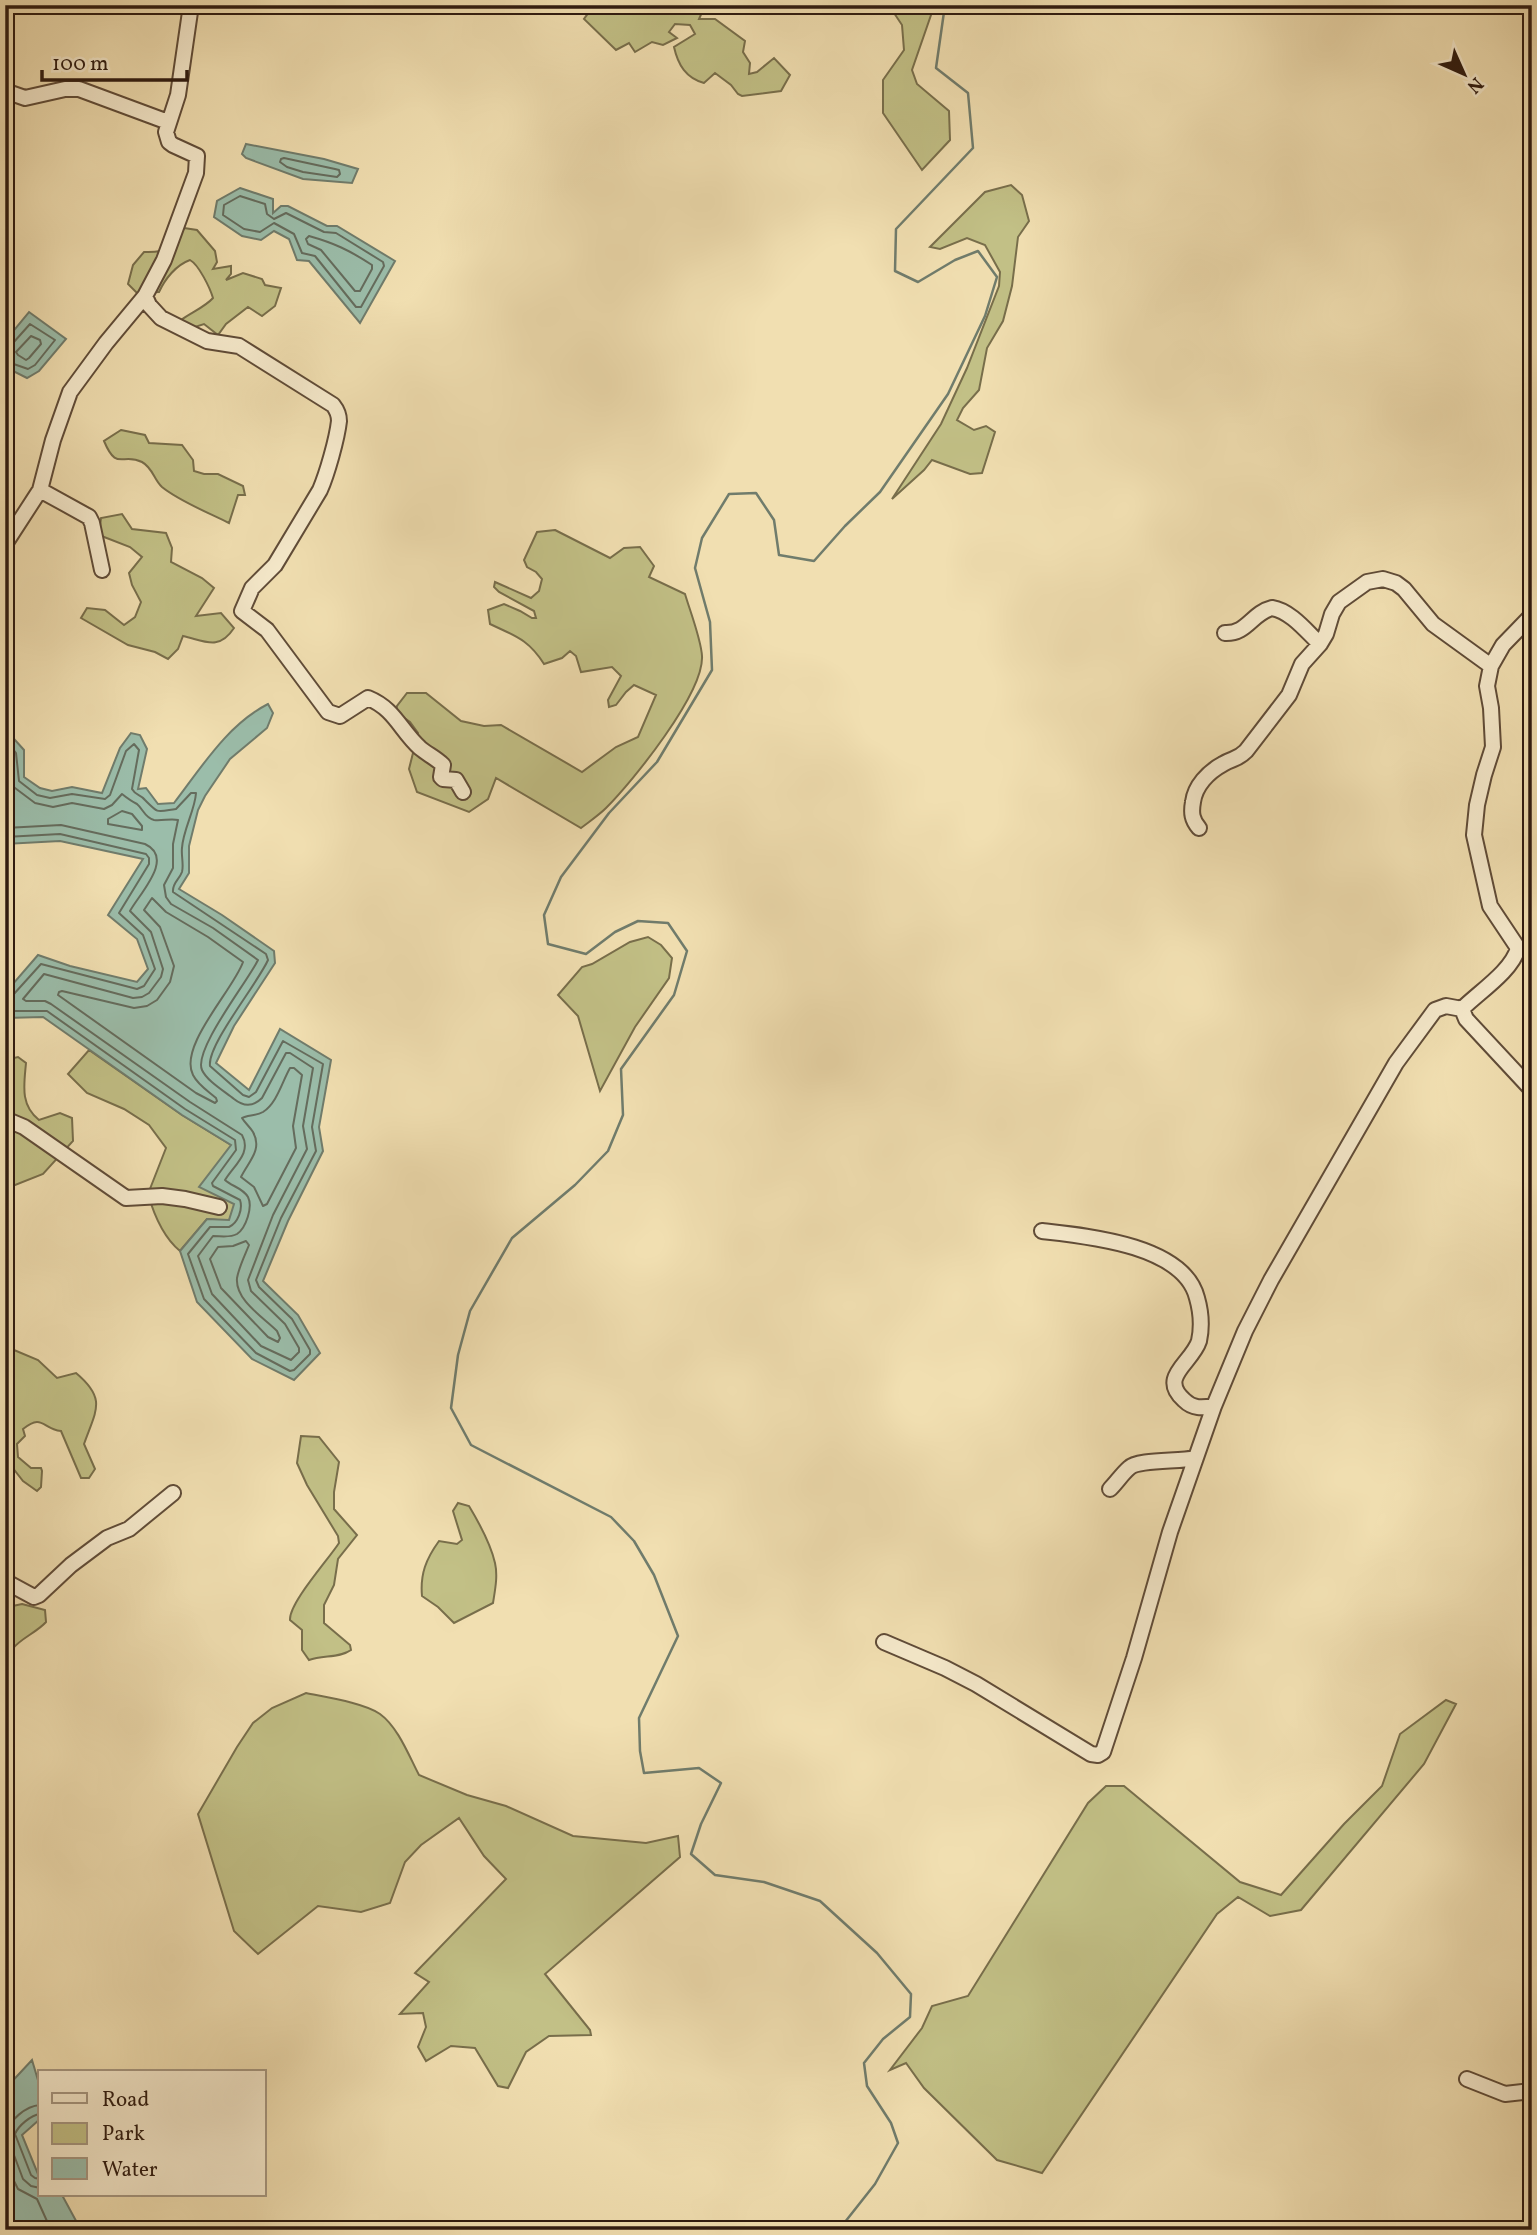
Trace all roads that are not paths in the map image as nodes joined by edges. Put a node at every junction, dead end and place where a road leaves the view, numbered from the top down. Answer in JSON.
{"nodes":[{"id":1,"x":191,"y":5,"type":"edge"},
{"id":2,"x":5,"y":91,"type":"edge"},
{"id":3,"x":168,"y":122,"type":"junction"},
{"id":4,"x":145,"y":296,"type":"junction"},
{"id":5,"x":40,"y":490,"type":"junction"},
{"id":6,"x":5,"y":544,"type":"edge"},
{"id":7,"x":102,"y":570,"type":"dead end"},
{"id":8,"x":1532,"y":615,"type":"edge"},
{"id":9,"x":1224,"y":633,"type":"dead end"},
{"id":10,"x":1320,"y":644,"type":"junction"},
{"id":11,"x":1491,"y":666,"type":"junction"},
{"id":12,"x":463,"y":792,"type":"dead end"},
{"id":13,"x":1199,"y":828,"type":"dead end"},
{"id":14,"x":1462,"y":1009,"type":"junction"},
{"id":15,"x":1532,"y":1090,"type":"edge"},
{"id":16,"x":5,"y":1119,"type":"edge"},
{"id":17,"x":219,"y":1207,"type":"dead end"},
{"id":18,"x":1042,"y":1231,"type":"dead end"},
{"id":19,"x":1214,"y":1406,"type":"junction"},
{"id":20,"x":1195,"y":1458,"type":"junction"},
{"id":21,"x":1110,"y":1489,"type":"dead end"},
{"id":22,"x":173,"y":1493,"type":"dead end"},
{"id":23,"x":5,"y":1587,"type":"edge"},
{"id":24,"x":884,"y":1642,"type":"dead end"},
{"id":25,"x":1467,"y":2079,"type":"dead end"},
{"id":26,"x":1532,"y":2091,"type":"edge"}],
"edges":[{"from":1,"to":3,"type":"street"},
{"from":2,"to":3,"type":"street"},
{"from":3,"to":4,"type":"street"},
{"from":4,"to":5,"type":"street"},
{"from":4,"to":12,"type":"street"},
{"from":5,"to":6,"type":"street"},
{"from":5,"to":7,"type":"street"},
{"from":8,"to":11,"type":"street"},
{"from":9,"to":10,"type":"street"},
{"from":10,"to":11,"type":"street"},
{"from":10,"to":13,"type":"street"},
{"from":11,"to":14,"type":"street"},
{"from":14,"to":15,"type":"street"},
{"from":14,"to":19,"type":"street"},
{"from":16,"to":17,"type":"street"},
{"from":18,"to":19,"type":"street"},
{"from":19,"to":20,"type":"street"},
{"from":20,"to":21,"type":"street"},
{"from":20,"to":24,"type":"street"},
{"from":22,"to":23,"type":"street"},
{"from":25,"to":26,"type":"street"}]}
